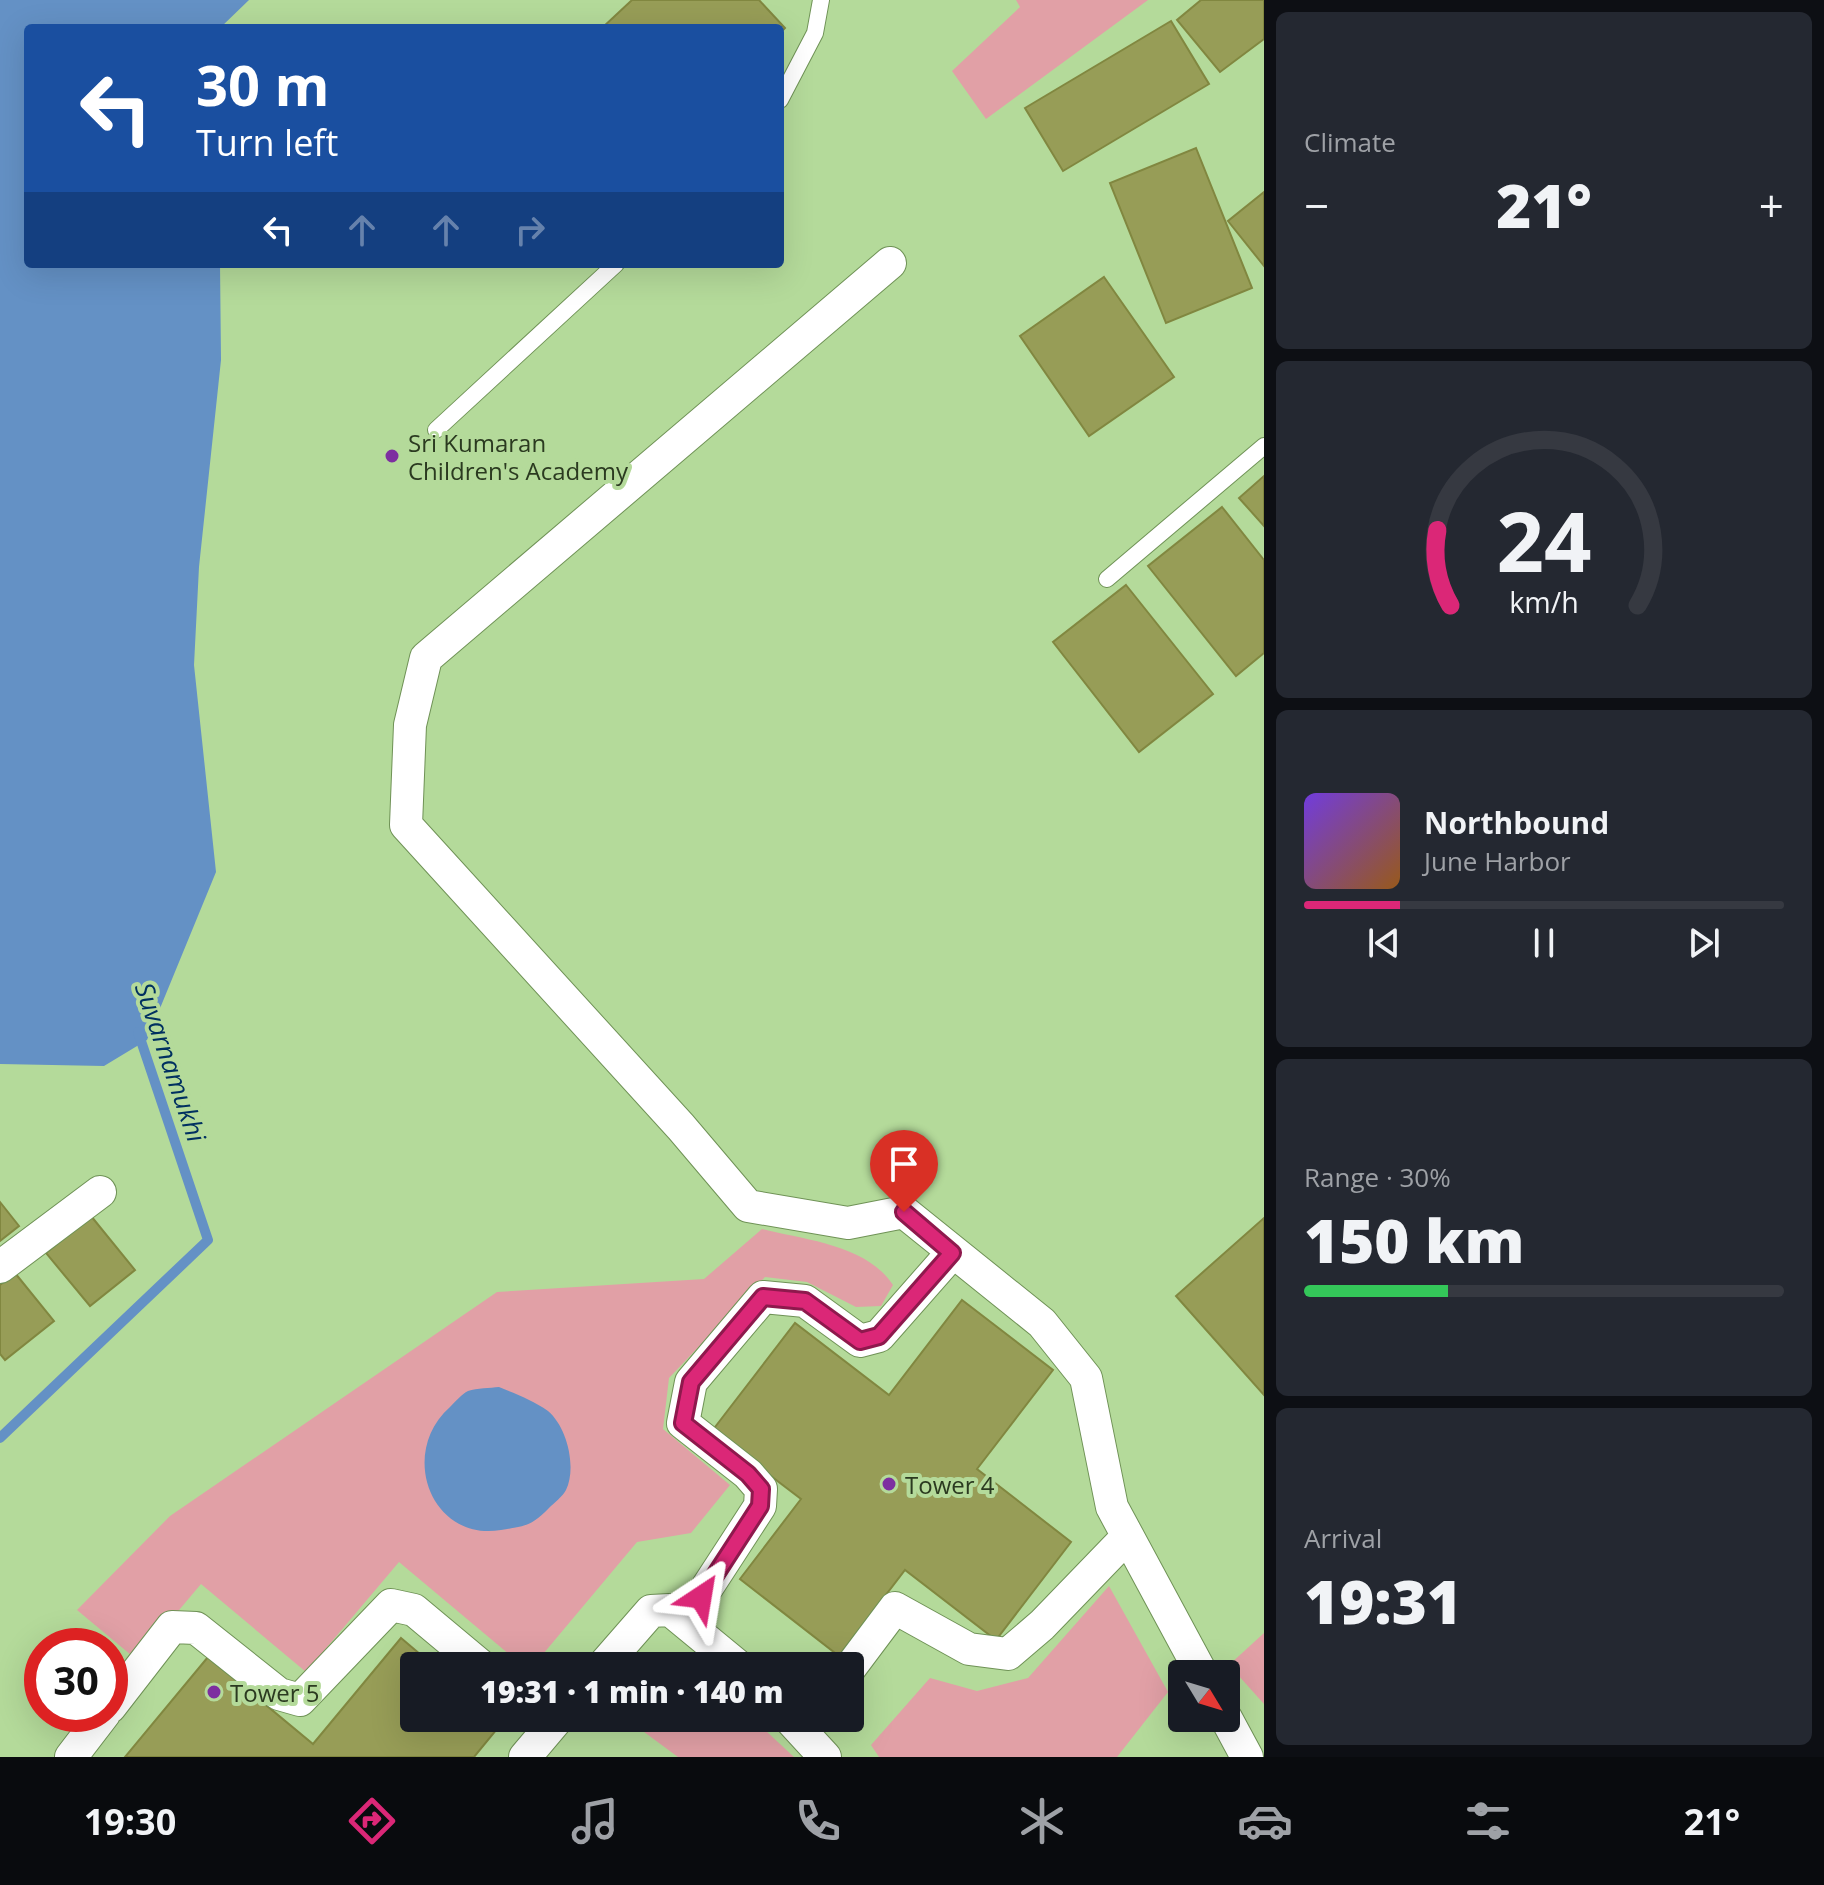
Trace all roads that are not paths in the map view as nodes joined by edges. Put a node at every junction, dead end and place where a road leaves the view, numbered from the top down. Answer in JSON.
{"nodes":[{"id":1,"x":821,"y":0,"type":"edge"},
{"id":2,"x":784,"y":92,"type":"edge"},
{"id":3,"x":890,"y":263,"type":"dead end"},
{"id":4,"x":612,"y":268,"type":"edge"},
{"id":5,"x":436,"y":430,"type":"dead end"},
{"id":6,"x":1264,"y":446,"type":"edge"},
{"id":7,"x":1107,"y":579,"type":"dead end"},
{"id":8,"x":100,"y":1192,"type":"dead end"},
{"id":9,"x":952,"y":1253,"type":"junction"},
{"id":10,"x":0,"y":1267,"type":"edge"},
{"id":11,"x":1127,"y":1537,"type":"junction"},
{"id":12,"x":686,"y":1620,"type":"junction"},
{"id":13,"x":464,"y":1652,"type":"edge"},
{"id":14,"x":615,"y":1652,"type":"edge"},
{"id":15,"x":722,"y":1652,"type":"edge"},
{"id":16,"x":862,"y":1652,"type":"edge"},
{"id":17,"x":1194,"y":1660,"type":"edge"},
{"id":18,"x":128,"y":1684,"type":"edge"},
{"id":19,"x":90,"y":1732,"type":"edge"},
{"id":20,"x":543,"y":1732,"type":"edge"},
{"id":21,"x":808,"y":1732,"type":"edge"},
{"id":22,"x":1234,"y":1732,"type":"edge"},
{"id":23,"x":71,"y":1757,"type":"edge"},
{"id":24,"x":525,"y":1757,"type":"edge"},
{"id":25,"x":825,"y":1757,"type":"edge"},
{"id":26,"x":1247,"y":1757,"type":"edge"}],
"edges":[{"from":1,"to":2,"type":"lane"},
{"from":3,"to":9,"type":"street"},
{"from":4,"to":5,"type":"lane"},
{"from":6,"to":7,"type":"lane"},
{"from":8,"to":10,"type":"street"},
{"from":9,"to":11,"type":"street"},
{"from":9,"to":12,"type":"street"},
{"from":11,"to":16,"type":"street"},
{"from":11,"to":17,"type":"street"},
{"from":12,"to":14,"type":"street"},
{"from":12,"to":15,"type":"street"},
{"from":13,"to":18,"type":"street"},
{"from":19,"to":23,"type":"street"},
{"from":20,"to":24,"type":"street"},
{"from":21,"to":25,"type":"street"},
{"from":22,"to":26,"type":"street"}]}
